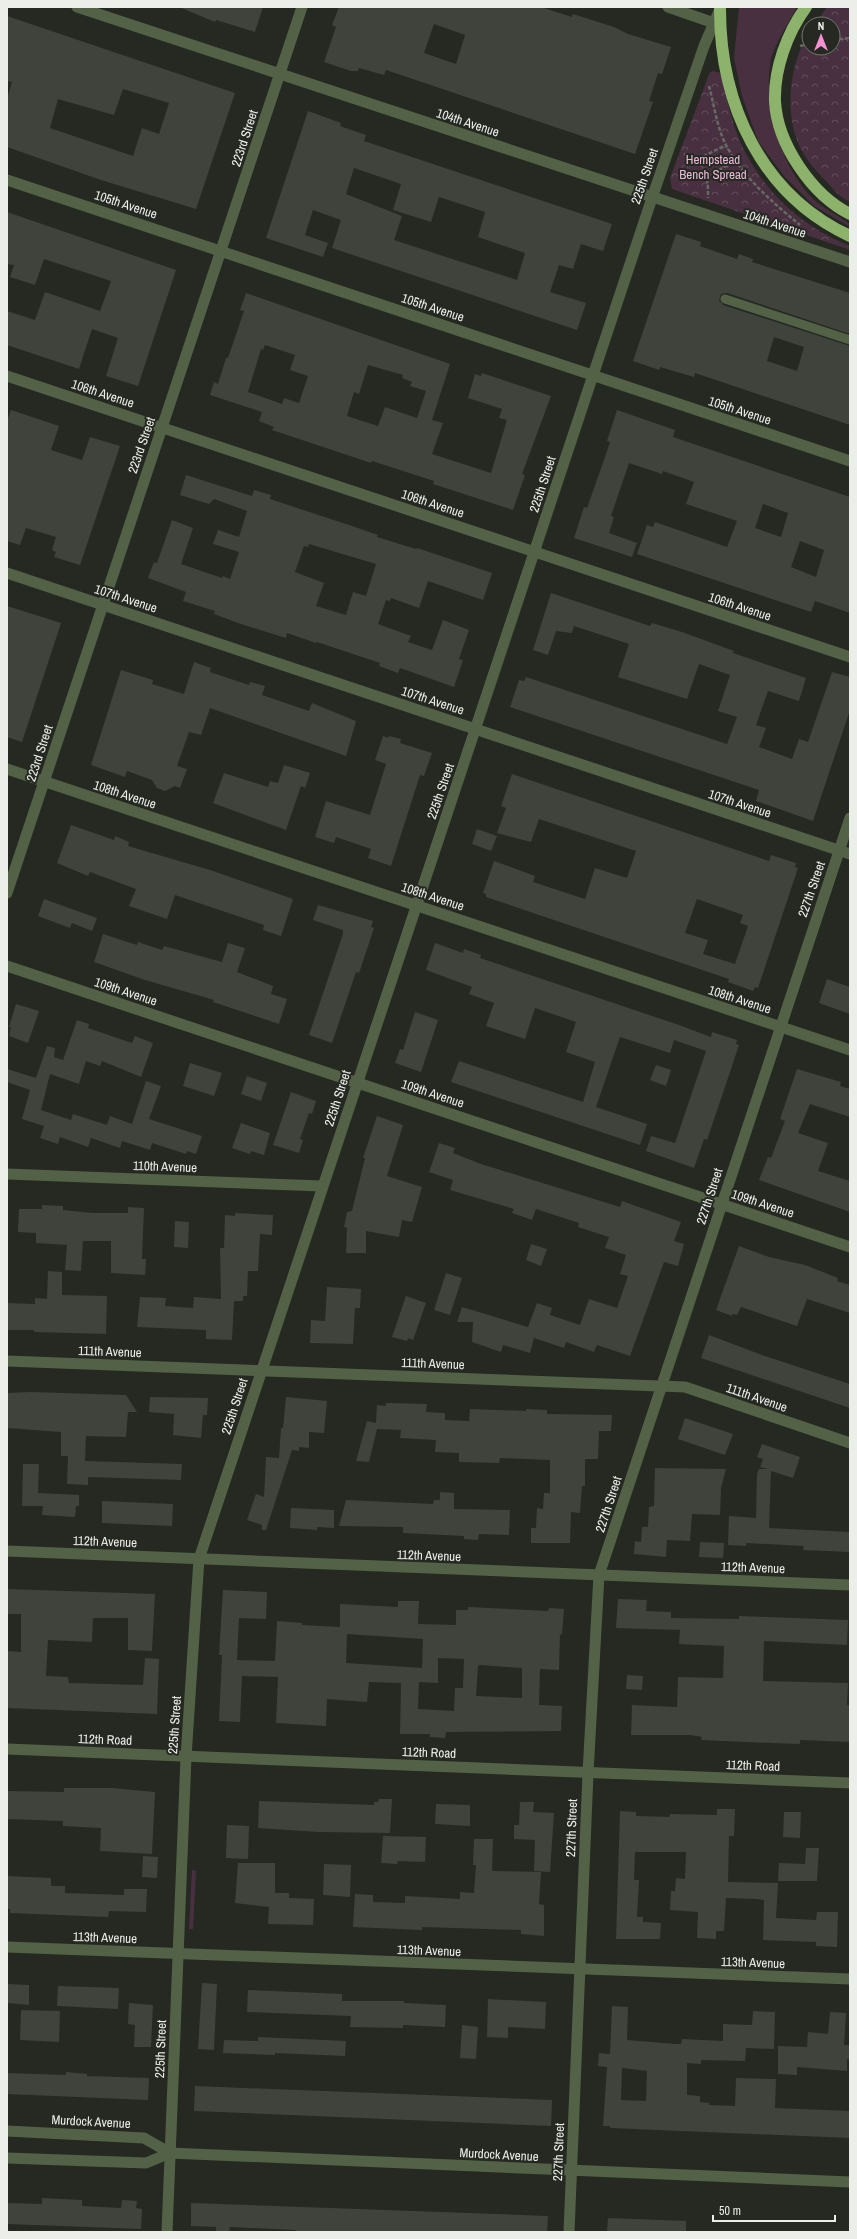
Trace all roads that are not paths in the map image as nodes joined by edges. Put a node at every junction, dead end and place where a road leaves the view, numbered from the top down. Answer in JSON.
{"nodes":[{"id":1,"x":77,"y":7,"type":"edge"},
{"id":2,"x":302,"y":7,"type":"edge"},
{"id":3,"x":668,"y":7,"type":"edge"},
{"id":4,"x":806,"y":7,"type":"edge"},
{"id":5,"x":720,"y":10,"type":"joint"},
{"id":6,"x":714,"y":23,"type":"junction"},
{"id":7,"x":280,"y":74,"type":"junction"},
{"id":8,"x":7,"y":180,"type":"edge"},
{"id":9,"x":652,"y":198,"type":"junction"},
{"id":10,"x":850,"y":214,"type":"edge"},
{"id":11,"x":850,"y":236,"type":"edge"},
{"id":12,"x":221,"y":251,"type":"junction"},
{"id":13,"x":850,"y":262,"type":"edge"},
{"id":14,"x":725,"y":298,"type":"dead end"},
{"id":15,"x":850,"y":340,"type":"edge"},
{"id":16,"x":592,"y":375,"type":"junction"},
{"id":17,"x":7,"y":376,"type":"edge"},
{"id":18,"x":162,"y":428,"type":"junction"},
{"id":19,"x":850,"y":461,"type":"edge"},
{"id":20,"x":534,"y":551,"type":"junction"},
{"id":21,"x":7,"y":573,"type":"edge"},
{"id":22,"x":103,"y":605,"type":"junction"},
{"id":23,"x":850,"y":657,"type":"edge"},
{"id":24,"x":476,"y":729,"type":"junction"},
{"id":25,"x":7,"y":769,"type":"edge"},
{"id":26,"x":44,"y":782,"type":"junction"},
{"id":27,"x":850,"y":818,"type":"edge"},
{"id":28,"x":839,"y":850,"type":"junction"},
{"id":29,"x":850,"y":854,"type":"edge"},
{"id":30,"x":7,"y":893,"type":"edge"},
{"id":31,"x":415,"y":905,"type":"junction"},
{"id":32,"x":7,"y":966,"type":"edge"},
{"id":33,"x":780,"y":1027,"type":"junction"},
{"id":34,"x":850,"y":1050,"type":"edge"},
{"id":35,"x":356,"y":1082,"type":"junction"},
{"id":36,"x":7,"y":1174,"type":"edge"},
{"id":37,"x":322,"y":1186,"type":"junction"},
{"id":38,"x":721,"y":1204,"type":"junction"},
{"id":39,"x":850,"y":1247,"type":"edge"},
{"id":40,"x":7,"y":1361,"type":"edge"},
{"id":41,"x":261,"y":1371,"type":"junction"},
{"id":42,"x":660,"y":1386,"type":"junction"},
{"id":43,"x":850,"y":1443,"type":"edge"},
{"id":44,"x":7,"y":1551,"type":"edge"},
{"id":45,"x":199,"y":1559,"type":"junction"},
{"id":46,"x":599,"y":1575,"type":"junction"},
{"id":47,"x":850,"y":1585,"type":"edge"},
{"id":48,"x":7,"y":1749,"type":"edge"},
{"id":49,"x":186,"y":1756,"type":"junction"},
{"id":50,"x":588,"y":1772,"type":"junction"},
{"id":51,"x":850,"y":1783,"type":"edge"},
{"id":52,"x":7,"y":1947,"type":"edge"},
{"id":53,"x":178,"y":1954,"type":"junction"},
{"id":54,"x":580,"y":1970,"type":"junction"},
{"id":55,"x":850,"y":1979,"type":"edge"},
{"id":56,"x":7,"y":2131,"type":"edge"},
{"id":57,"x":170,"y":2153,"type":"junction"},
{"id":58,"x":7,"y":2158,"type":"edge"},
{"id":59,"x":572,"y":2171,"type":"junction"},
{"id":60,"x":850,"y":2182,"type":"edge"},
{"id":61,"x":167,"y":2232,"type":"edge"},
{"id":62,"x":569,"y":2232,"type":"edge"}],
"edges":[{"from":1,"to":7,"type":"street","name":"104th Avenue"},
{"from":2,"to":7,"type":"street","name":"223rd Street"},
{"from":3,"to":6,"type":"street"},
{"from":4,"to":10,"type":"highway"},
{"from":5,"to":6,"type":"street","name":"225th Street"},
{"from":5,"to":11,"type":"highway"},
{"from":6,"to":9,"type":"street","name":"225th Street"},
{"from":7,"to":9,"type":"street","name":"104th Avenue"},
{"from":7,"to":12,"type":"street","name":"223rd Street"},
{"from":8,"to":12,"type":"street","name":"105th Avenue"},
{"from":9,"to":13,"type":"street","name":"104th Avenue"},
{"from":9,"to":16,"type":"street","name":"225th Street"},
{"from":12,"to":16,"type":"street","name":"105th Avenue"},
{"from":12,"to":18,"type":"street","name":"223rd Street"},
{"from":14,"to":15,"type":"lane"},
{"from":16,"to":19,"type":"street","name":"105th Avenue"},
{"from":16,"to":20,"type":"street","name":"225th Street"},
{"from":17,"to":18,"type":"street","name":"106th Avenue"},
{"from":18,"to":20,"type":"street","name":"106th Avenue"},
{"from":18,"to":22,"type":"street","name":"223rd Street"},
{"from":20,"to":23,"type":"street","name":"106th Avenue"},
{"from":20,"to":24,"type":"street","name":"225th Street"},
{"from":21,"to":22,"type":"street","name":"107th Avenue"},
{"from":22,"to":24,"type":"street","name":"107th Avenue"},
{"from":22,"to":26,"type":"street","name":"223rd Street"},
{"from":24,"to":28,"type":"street","name":"107th Avenue"},
{"from":24,"to":31,"type":"street","name":"225th Street"},
{"from":25,"to":26,"type":"street","name":"108th Avenue"},
{"from":26,"to":30,"type":"street","name":"223rd Street"},
{"from":26,"to":31,"type":"street","name":"108th Avenue"},
{"from":27,"to":28,"type":"street","name":"227th Street"},
{"from":28,"to":29,"type":"street","name":"107th Avenue"},
{"from":28,"to":33,"type":"street","name":"227th Street"},
{"from":31,"to":33,"type":"street","name":"108th Avenue"},
{"from":31,"to":35,"type":"street","name":"225th Street"},
{"from":32,"to":35,"type":"street","name":"109th Avenue"},
{"from":33,"to":34,"type":"street","name":"108th Avenue"},
{"from":33,"to":38,"type":"street","name":"227th Street"},
{"from":35,"to":37,"type":"street","name":"225th Street"},
{"from":35,"to":38,"type":"street","name":"109th Avenue"},
{"from":36,"to":37,"type":"street","name":"110th Avenue"},
{"from":37,"to":41,"type":"street","name":"225th Street"},
{"from":38,"to":39,"type":"street","name":"109th Avenue"},
{"from":38,"to":42,"type":"street","name":"227th Street"},
{"from":40,"to":41,"type":"street","name":"111th Avenue"},
{"from":41,"to":42,"type":"street","name":"111th Avenue"},
{"from":41,"to":45,"type":"street","name":"225th Street"},
{"from":42,"to":43,"type":"street","name":"111th Avenue"},
{"from":42,"to":46,"type":"street","name":"227th Street"},
{"from":44,"to":45,"type":"street","name":"112th Avenue"},
{"from":45,"to":46,"type":"street","name":"112th Avenue"},
{"from":45,"to":49,"type":"street","name":"225th Street"},
{"from":46,"to":47,"type":"street","name":"112th Avenue"},
{"from":46,"to":50,"type":"street","name":"227th Street"},
{"from":48,"to":49,"type":"street","name":"112th Road"},
{"from":49,"to":50,"type":"street","name":"112th Road"},
{"from":49,"to":53,"type":"street","name":"225th Street"},
{"from":50,"to":51,"type":"street","name":"112th Road"},
{"from":50,"to":54,"type":"street","name":"227th Street"},
{"from":52,"to":53,"type":"street","name":"113th Avenue"},
{"from":53,"to":54,"type":"street","name":"113th Avenue"},
{"from":53,"to":57,"type":"street","name":"225th Street"},
{"from":54,"to":55,"type":"street","name":"113th Avenue"},
{"from":54,"to":59,"type":"street","name":"227th Street"},
{"from":56,"to":57,"type":"street","name":"Murdock Avenue"},
{"from":57,"to":58,"type":"street","name":"Murdock Avenue"},
{"from":57,"to":59,"type":"street","name":"Murdock Avenue"},
{"from":57,"to":61,"type":"street","name":"225th Street"},
{"from":59,"to":60,"type":"street","name":"Murdock Avenue"},
{"from":59,"to":62,"type":"street","name":"227th Street"}]}
